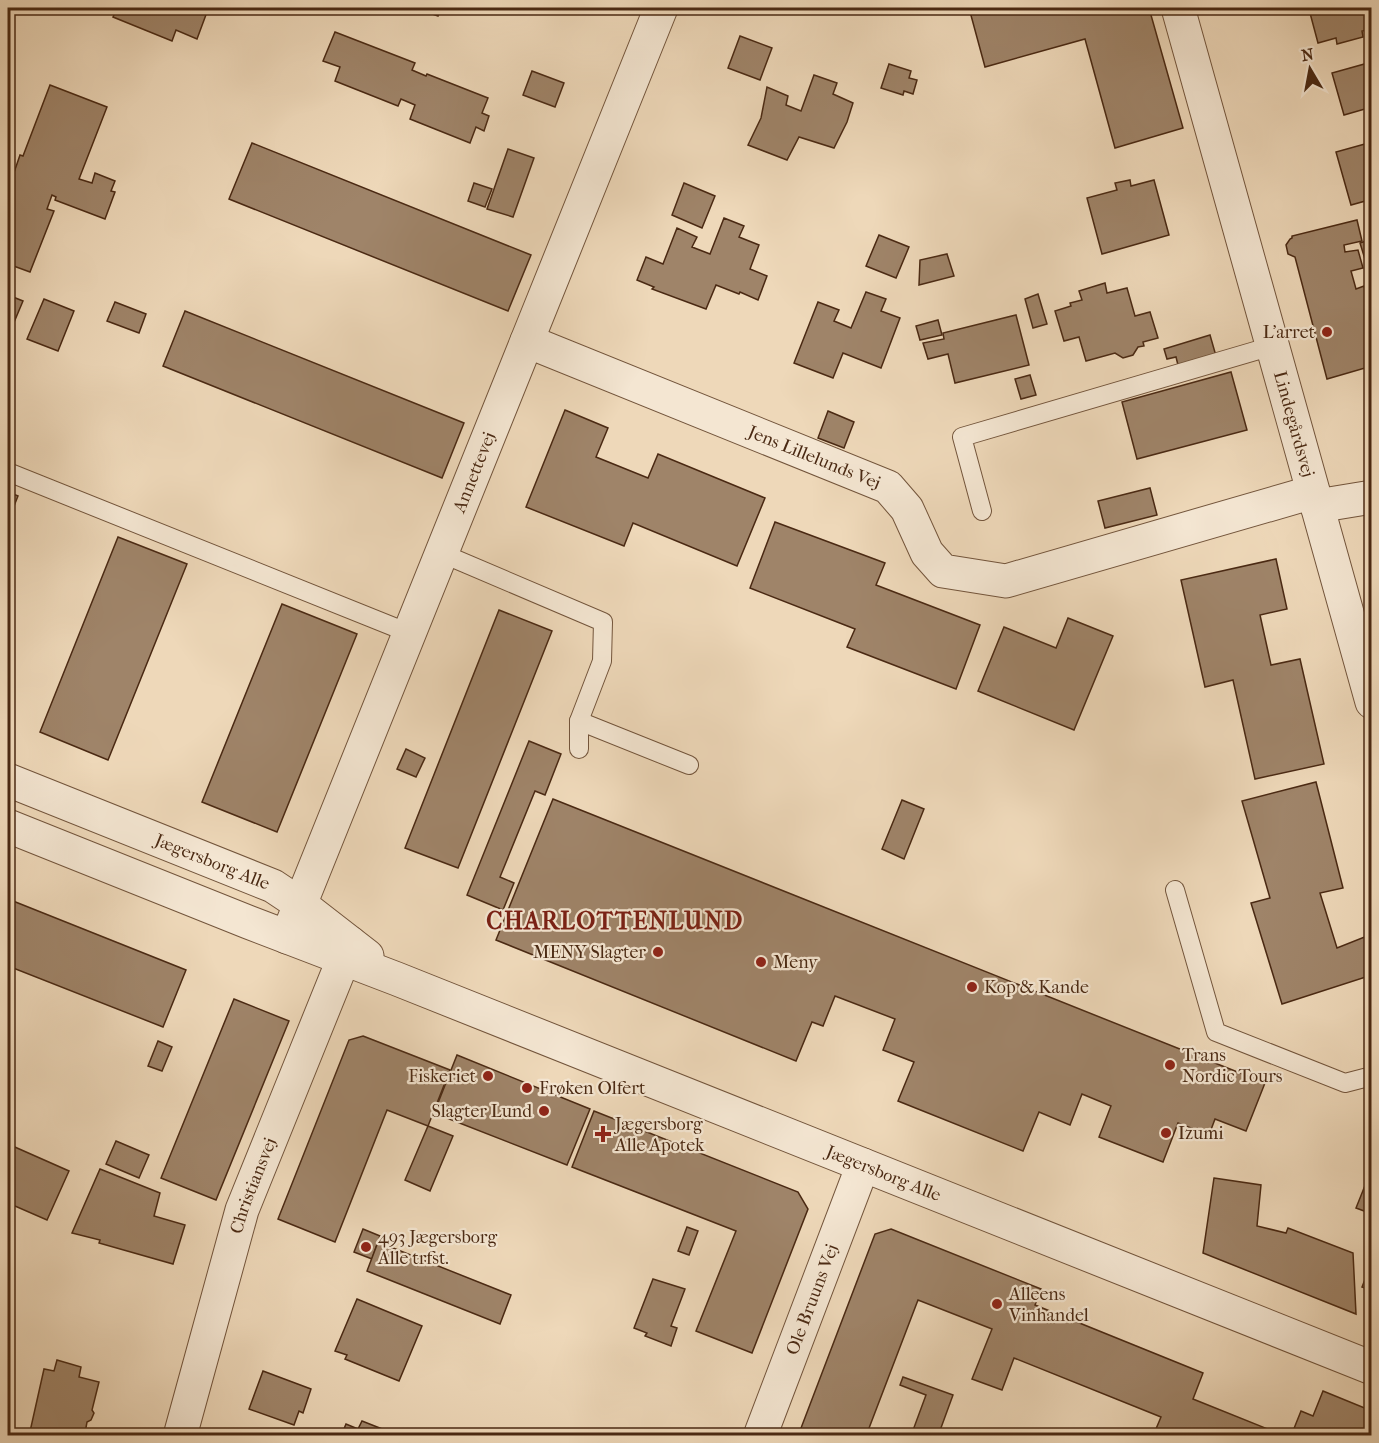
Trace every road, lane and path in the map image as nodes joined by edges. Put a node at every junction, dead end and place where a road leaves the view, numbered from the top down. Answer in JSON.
{"nodes":[{"id":1,"x":661,"y":8,"type":"edge"},
{"id":2,"x":1178,"y":8,"type":"edge"},
{"id":3,"x":527,"y":341,"type":"junction"},
{"id":4,"x":1272,"y":346,"type":"junction"},
{"id":5,"x":8,"y":472,"type":"edge"},
{"id":6,"x":1371,"y":497,"type":"edge"},
{"id":7,"x":1315,"y":499,"type":"junction"},
{"id":8,"x":982,"y":511,"type":"dead end"},
{"id":9,"x":441,"y":553,"type":"junction"},
{"id":10,"x":409,"y":633,"type":"junction"},
{"id":11,"x":1371,"y":702,"type":"edge"},
{"id":12,"x":579,"y":721,"type":"junction"},
{"id":13,"x":579,"y":749,"type":"dead end"},
{"id":14,"x":689,"y":765,"type":"dead end"},
{"id":15,"x":8,"y":780,"type":"edge"},
{"id":16,"x":8,"y":826,"type":"edge"},
{"id":17,"x":1175,"y":890,"type":"dead end"},
{"id":18,"x":300,"y":904,"type":"junction"},
{"id":19,"x":287,"y":937,"type":"junction"},
{"id":20,"x":347,"y":950,"type":"junction"},
{"id":21,"x":1371,"y":1076,"type":"edge"},
{"id":22,"x":863,"y":1165,"type":"junction"},
{"id":23,"x":1371,"y":1368,"type":"edge"},
{"id":24,"x":180,"y":1436,"type":"edge"},
{"id":25,"x":760,"y":1436,"type":"edge"}],
"edges":[{"from":1,"to":3,"type":"street","name":"Annettevej"},
{"from":2,"to":4,"type":"street","name":"Lindegårdsvej"},
{"from":3,"to":7,"type":"street","name":"Jens Lillelunds Vej"},
{"from":3,"to":9,"type":"street","name":"Annettevej"},
{"from":4,"to":7,"type":"street","name":"Lindegårdsvej"},
{"from":4,"to":8,"type":"lane"},
{"from":5,"to":10,"type":"lane"},
{"from":6,"to":7,"type":"street","name":"Jens Lillelunds Vej"},
{"from":7,"to":11,"type":"street","name":"Lindegårdsvej"},
{"from":9,"to":10,"type":"street","name":"Annettevej"},
{"from":9,"to":12,"type":"lane"},
{"from":10,"to":18,"type":"street","name":"Annettevej"},
{"from":12,"to":13,"type":"lane"},
{"from":12,"to":14,"type":"lane"},
{"from":15,"to":18,"type":"street","name":"Jægersborg Alle"},
{"from":16,"to":19,"type":"street","name":"Jægersborg Alle"},
{"from":17,"to":21,"type":"lane"},
{"from":18,"to":19,"type":"street","name":"Annettevej"},
{"from":18,"to":20,"type":"street","name":"Jægersborg Alle"},
{"from":19,"to":20,"type":"street","name":"Jægersborg Alle"},
{"from":20,"to":22,"type":"street","name":"Jægersborg Alle"},
{"from":20,"to":24,"type":"street","name":"Christiansvej"},
{"from":22,"to":23,"type":"street","name":"Jægersborg Alle"},
{"from":22,"to":25,"type":"street","name":"Ole Bruuns Vej"}]}
